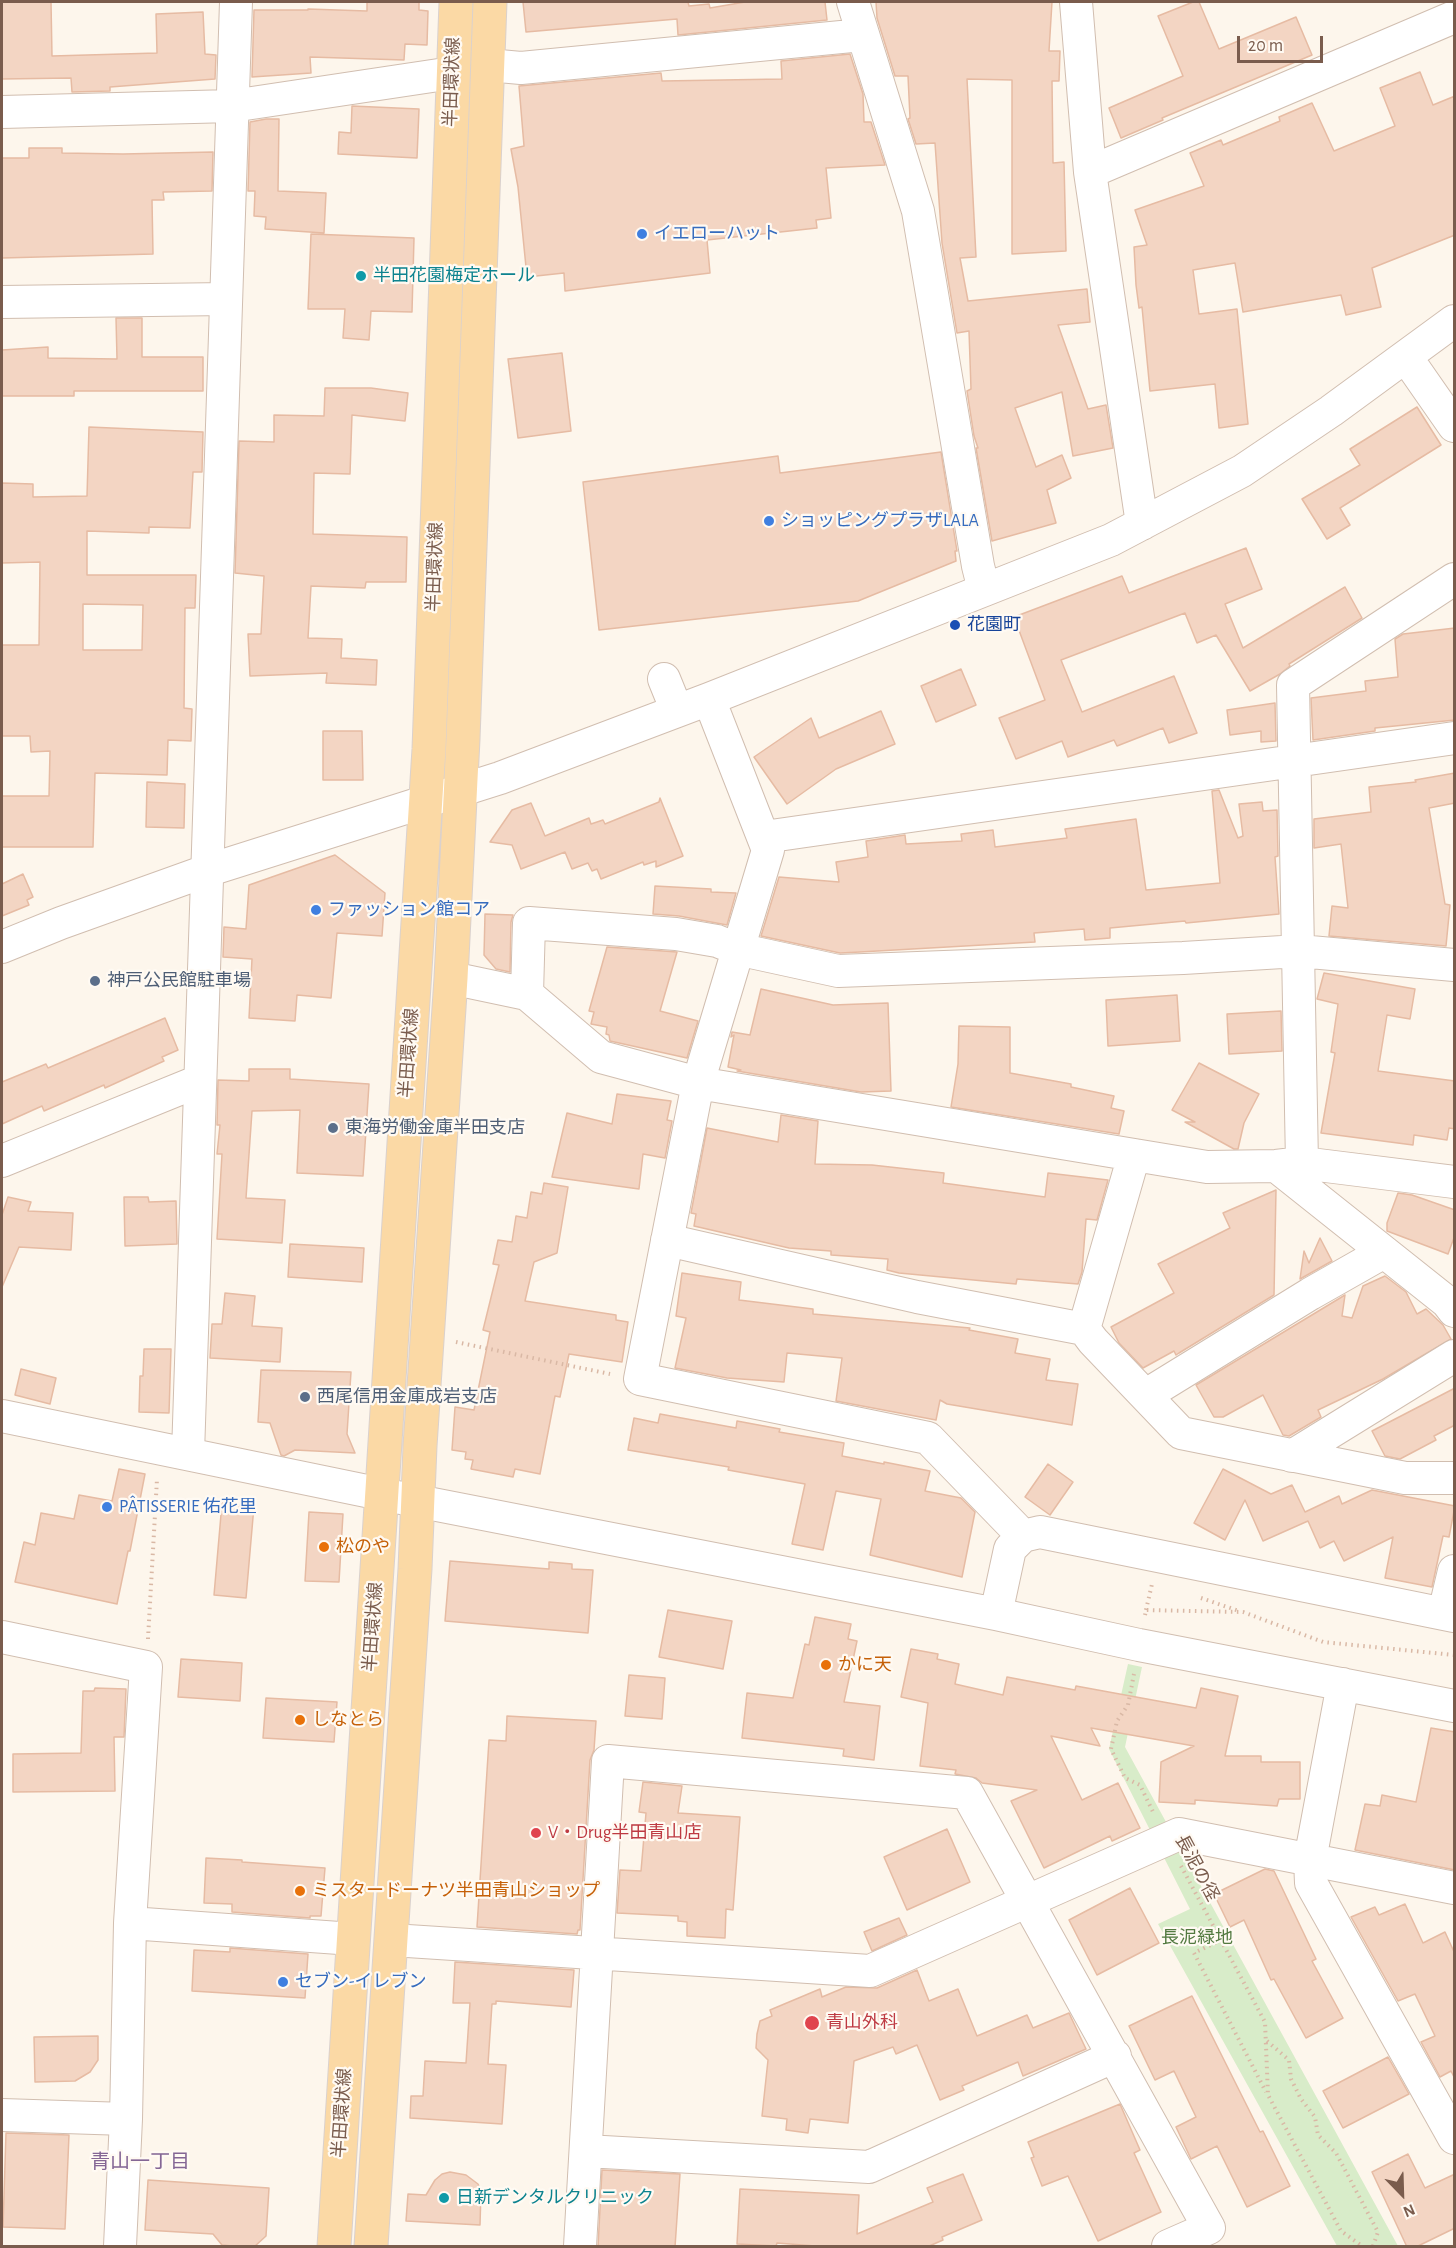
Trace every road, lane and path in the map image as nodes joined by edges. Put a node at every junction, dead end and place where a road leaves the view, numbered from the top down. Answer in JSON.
{"nodes":[{"id":1,"x":236,"y":2,"type":"edge"},
{"id":2,"x":456,"y":2,"type":"edge"},
{"id":3,"x":490,"y":2,"type":"edge"},
{"id":4,"x":853,"y":2,"type":"edge"},
{"id":5,"x":1076,"y":2,"type":"edge"},
{"id":6,"x":1455,"y":16,"type":"edge"},
{"id":7,"x":862,"y":35,"type":"junction"},
{"id":8,"x":488,"y":65,"type":"junction"},
{"id":9,"x":452,"y":74,"type":"junction"},
{"id":10,"x":232,"y":106,"type":"junction"},
{"id":11,"x":2,"y":112,"type":"edge"},
{"id":12,"x":1090,"y":172,"type":"junction"},
{"id":13,"x":226,"y":298,"type":"junction"},
{"id":14,"x":2,"y":302,"type":"edge"},
{"id":15,"x":1455,"y":321,"type":"edge"},
{"id":16,"x":1406,"y":357,"type":"junction"},
{"id":17,"x":1455,"y":426,"type":"edge"},
{"id":18,"x":1142,"y":524,"type":"junction"},
{"id":19,"x":1455,"y":579,"type":"edge"},
{"id":20,"x":984,"y":590,"type":"junction"},
{"id":21,"x":664,"y":679,"type":"dead end"},
{"id":22,"x":709,"y":699,"type":"junction"},
{"id":23,"x":677,"y":711,"type":"junction"},
{"id":24,"x":1455,"y":738,"type":"edge"},
{"id":25,"x":1295,"y":760,"type":"junction"},
{"id":26,"x":459,"y":791,"type":"junction"},
{"id":27,"x":425,"y":802,"type":"junction"},
{"id":28,"x":764,"y":837,"type":"junction"},
{"id":29,"x":206,"y":871,"type":"junction"},
{"id":30,"x":2,"y":947,"type":"edge"},
{"id":31,"x":737,"y":950,"type":"junction"},
{"id":32,"x":1299,"y":951,"type":"junction"},
{"id":33,"x":1455,"y":965,"type":"edge"},
{"id":34,"x":451,"y":978,"type":"junction"},
{"id":35,"x":527,"y":994,"type":"junction"},
{"id":36,"x":199,"y":1081,"type":"junction"},
{"id":37,"x":698,"y":1083,"type":"junction"},
{"id":38,"x":1134,"y":1155,"type":"junction"},
{"id":39,"x":2,"y":1161,"type":"edge"},
{"id":40,"x":1289,"y":1165,"type":"junction"},
{"id":41,"x":1455,"y":1182,"type":"edge"},
{"id":42,"x":667,"y":1240,"type":"junction"},
{"id":43,"x":1384,"y":1252,"type":"junction"},
{"id":44,"x":1455,"y":1311,"type":"edge"},
{"id":45,"x":1084,"y":1329,"type":"junction"},
{"id":46,"x":448,"y":1341,"type":"dead end"},
{"id":47,"x":1455,"y":1356,"type":"edge"},
{"id":48,"x":640,"y":1379,"type":"junction"},
{"id":49,"x":1146,"y":1395,"type":"junction"},
{"id":50,"x":2,"y":1416,"type":"edge"},
{"id":51,"x":173,"y":1450,"type":"junction"},
{"id":52,"x":1292,"y":1456,"type":"junction"},
{"id":53,"x":1455,"y":1478,"type":"edge"},
{"id":54,"x":381,"y":1494,"type":"junction"},
{"id":55,"x":417,"y":1501,"type":"junction"},
{"id":56,"x":1023,"y":1536,"type":"junction"},
{"id":57,"x":1455,"y":1571,"type":"edge"},
{"id":58,"x":1153,"y":1580,"type":"dead end"},
{"id":59,"x":1146,"y":1610,"type":"junction"},
{"id":60,"x":996,"y":1614,"type":"junction"},
{"id":61,"x":1449,"y":1614,"type":"edge"},
{"id":62,"x":1143,"y":1622,"type":"dead end"},
{"id":63,"x":2,"y":1637,"type":"edge"},
{"id":64,"x":1455,"y":1655,"type":"edge"},
{"id":65,"x":146,"y":1667,"type":"junction"},
{"id":66,"x":1134,"y":1673,"type":"dead end"},
{"id":67,"x":1343,"y":1684,"type":"junction"},
{"id":68,"x":1455,"y":1706,"type":"edge"},
{"id":69,"x":1166,"y":1839,"type":"junction"},
{"id":70,"x":1310,"y":1860,"type":"junction"},
{"id":71,"x":1455,"y":1888,"type":"edge"},
{"id":72,"x":1028,"y":1899,"type":"junction"},
{"id":73,"x":130,"y":1923,"type":"junction"},
{"id":74,"x":353,"y":1939,"type":"junction"},
{"id":75,"x":392,"y":1940,"type":"junction"},
{"id":76,"x":1221,"y":1940,"type":"junction"},
{"id":77,"x":596,"y":1955,"type":"junction"},
{"id":78,"x":1266,"y":2040,"type":"junction"},
{"id":79,"x":1114,"y":2056,"type":"junction"},
{"id":80,"x":1268,"y":2096,"type":"junction"},
{"id":81,"x":2,"y":2115,"type":"edge"},
{"id":82,"x":126,"y":2119,"type":"junction"},
{"id":83,"x":1452,"y":2127,"type":"edge"},
{"id":84,"x":586,"y":2151,"type":"junction"},
{"id":85,"x":120,"y":2247,"type":"edge"},
{"id":86,"x":334,"y":2247,"type":"edge"},
{"id":87,"x":371,"y":2247,"type":"edge"},
{"id":88,"x":580,"y":2247,"type":"edge"},
{"id":89,"x":1168,"y":2247,"type":"edge"},
{"id":90,"x":1362,"y":2247,"type":"edge"},
{"id":91,"x":1373,"y":2247,"type":"edge"}],
"edges":[{"from":1,"to":10,"type":"street"},
{"from":2,"to":9,"type":"main road","name":"半田環状線"},
{"from":3,"to":8,"type":"main road","name":"半田環状線"},
{"from":4,"to":7,"type":"street"},
{"from":5,"to":12,"type":"street"},
{"from":6,"to":12,"type":"street"},
{"from":7,"to":8,"type":"street"},
{"from":7,"to":20,"type":"street"},
{"from":8,"to":26,"type":"main road","name":"半田環状線"},
{"from":9,"to":10,"type":"street"},
{"from":9,"to":27,"type":"main road","name":"半田環状線"},
{"from":10,"to":11,"type":"street"},
{"from":10,"to":13,"type":"street"},
{"from":12,"to":18,"type":"street"},
{"from":13,"to":14,"type":"street"},
{"from":13,"to":29,"type":"street"},
{"from":15,"to":16,"type":"street"},
{"from":16,"to":17,"type":"street"},
{"from":16,"to":18,"type":"street"},
{"from":18,"to":20,"type":"street"},
{"from":19,"to":25,"type":"street"},
{"from":20,"to":22,"type":"street"},
{"from":21,"to":23,"type":"street"},
{"from":22,"to":23,"type":"street"},
{"from":22,"to":28,"type":"street"},
{"from":23,"to":26,"type":"street"},
{"from":24,"to":25,"type":"street"},
{"from":25,"to":28,"type":"street"},
{"from":25,"to":32,"type":"street"},
{"from":26,"to":27,"type":"street"},
{"from":26,"to":34,"type":"main road","name":"半田環状線"},
{"from":27,"to":29,"type":"street"},
{"from":27,"to":54,"type":"main road","name":"半田環状線"},
{"from":28,"to":31,"type":"street"},
{"from":29,"to":30,"type":"street"},
{"from":29,"to":36,"type":"street"},
{"from":31,"to":32,"type":"street"},
{"from":31,"to":35,"type":"street"},
{"from":31,"to":37,"type":"street"},
{"from":32,"to":33,"type":"street"},
{"from":32,"to":40,"type":"street"},
{"from":34,"to":35,"type":"street"},
{"from":34,"to":55,"type":"main road","name":"半田環状線"},
{"from":35,"to":37,"type":"street"},
{"from":36,"to":39,"type":"street"},
{"from":36,"to":51,"type":"street"},
{"from":37,"to":38,"type":"street"},
{"from":37,"to":42,"type":"street"},
{"from":38,"to":40,"type":"street"},
{"from":38,"to":45,"type":"street"},
{"from":40,"to":41,"type":"street"},
{"from":40,"to":43,"type":"street"},
{"from":42,"to":45,"type":"street"},
{"from":42,"to":48,"type":"street"},
{"from":43,"to":44,"type":"street"},
{"from":43,"to":49,"type":"street"},
{"from":45,"to":49,"type":"street"},
{"from":46,"to":48,"type":"path"},
{"from":47,"to":52,"type":"street"},
{"from":48,"to":56,"type":"street"},
{"from":49,"to":52,"type":"street"},
{"from":50,"to":51,"type":"street"},
{"from":51,"to":54,"type":"street"},
{"from":51,"to":65,"type":"path"},
{"from":52,"to":53,"type":"street"},
{"from":54,"to":55,"type":"street"},
{"from":54,"to":74,"type":"main road","name":"半田環状線"},
{"from":55,"to":60,"type":"street"},
{"from":55,"to":75,"type":"main road","name":"半田環状線"},
{"from":56,"to":60,"type":"street"},
{"from":56,"to":61,"type":"street"},
{"from":57,"to":61,"type":"street"},
{"from":58,"to":59,"type":"path"},
{"from":59,"to":62,"type":"path"},
{"from":59,"to":64,"type":"path"},
{"from":60,"to":67,"type":"street"},
{"from":63,"to":65,"type":"street"},
{"from":65,"to":73,"type":"street"},
{"from":66,"to":69,"type":"path","name":"長泥の径"},
{"from":67,"to":68,"type":"street"},
{"from":67,"to":70,"type":"street"},
{"from":69,"to":70,"type":"street"},
{"from":69,"to":72,"type":"street"},
{"from":69,"to":76,"type":"path","name":"長泥の径"},
{"from":70,"to":71,"type":"street"},
{"from":70,"to":83,"type":"street"},
{"from":72,"to":77,"type":"street"},
{"from":72,"to":77,"type":"street"},
{"from":72,"to":79,"type":"street"},
{"from":73,"to":74,"type":"street"},
{"from":73,"to":82,"type":"street"},
{"from":74,"to":86,"type":"main road","name":"半田環状線"},
{"from":75,"to":77,"type":"street"},
{"from":75,"to":87,"type":"main road","name":"半田環状線"},
{"from":76,"to":78,"type":"path","name":"長泥の径"},
{"from":76,"to":80,"type":"path"},
{"from":77,"to":84,"type":"street"},
{"from":78,"to":80,"type":"path","name":"長泥の径"},
{"from":78,"to":91,"type":"path"},
{"from":79,"to":84,"type":"street"},
{"from":79,"to":89,"type":"street"},
{"from":80,"to":90,"type":"path","name":"長泥の径"},
{"from":81,"to":82,"type":"street"},
{"from":82,"to":85,"type":"street"},
{"from":84,"to":88,"type":"street"}]}
